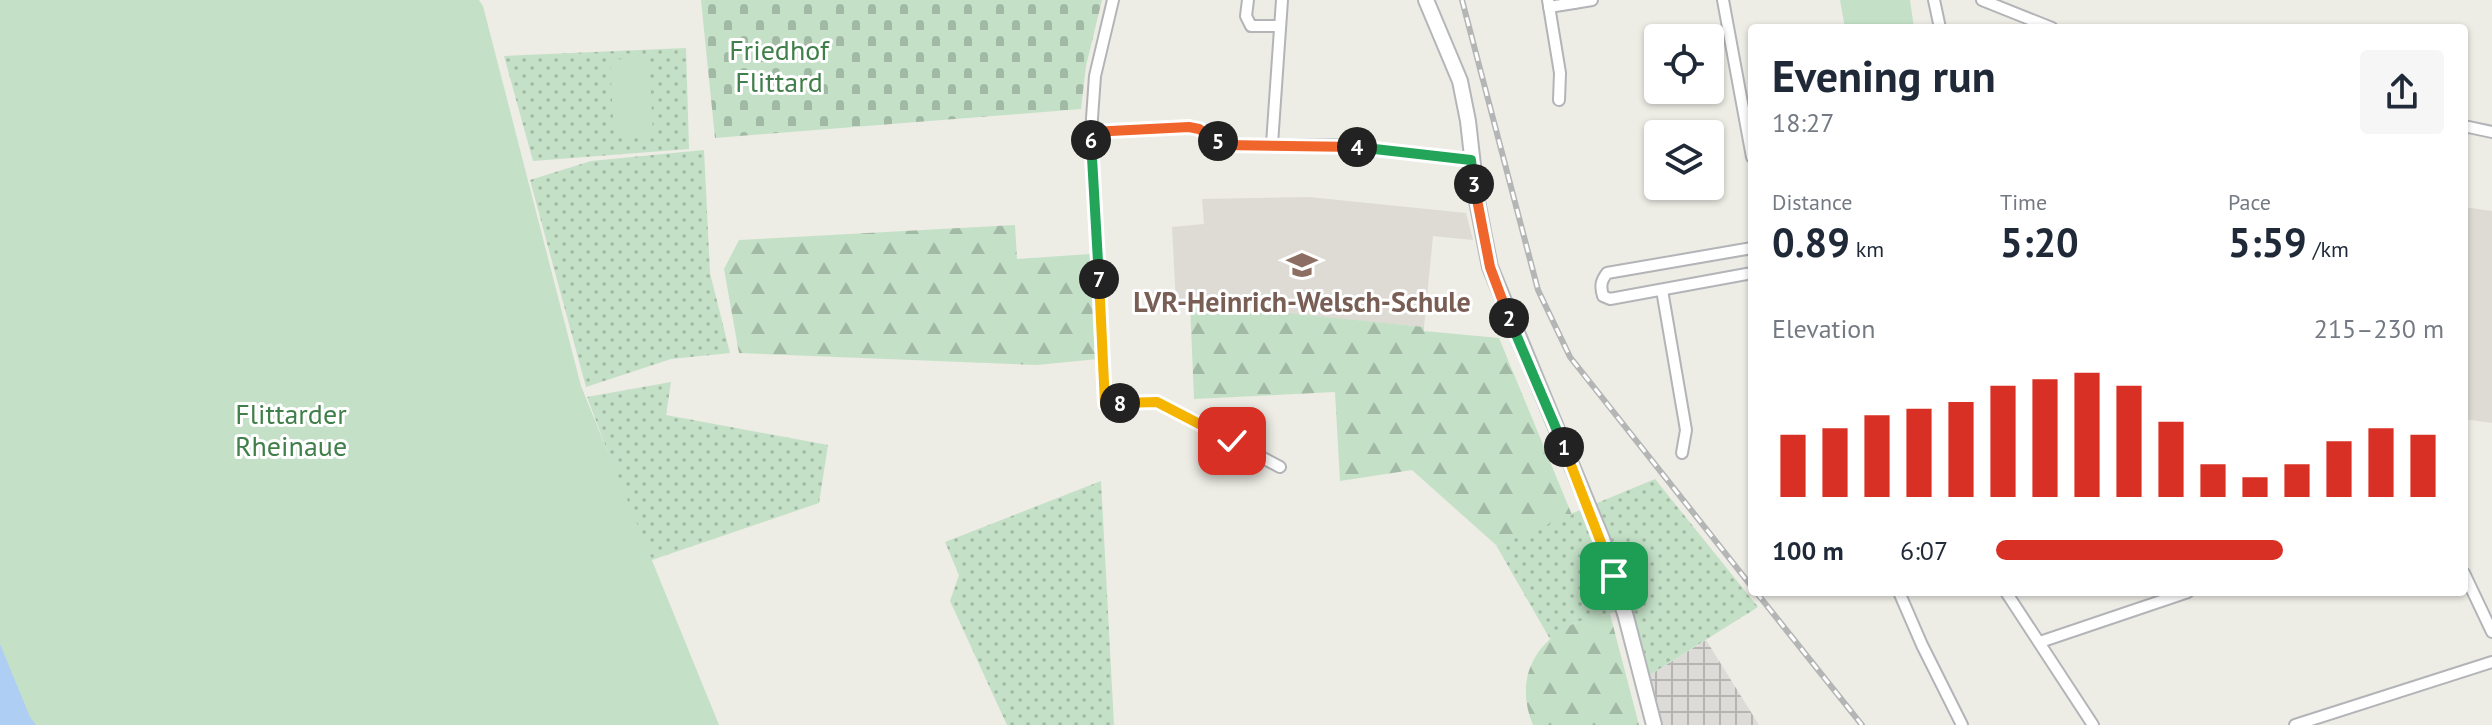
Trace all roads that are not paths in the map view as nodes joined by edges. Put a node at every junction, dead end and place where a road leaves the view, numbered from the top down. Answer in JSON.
{"nodes":[{"id":1,"x":1113,"y":0,"type":"edge"},
{"id":2,"x":1248,"y":0,"type":"edge"},
{"id":3,"x":1282,"y":0,"type":"edge"},
{"id":4,"x":1426,"y":0,"type":"edge"},
{"id":5,"x":1592,"y":0,"type":"edge"},
{"id":6,"x":1723,"y":0,"type":"edge"},
{"id":7,"x":1934,"y":0,"type":"edge"},
{"id":8,"x":1982,"y":0,"type":"edge"},
{"id":9,"x":1574,"y":1,"type":"edge"},
{"id":10,"x":1549,"y":4,"type":"edge"},
{"id":11,"x":1939,"y":24,"type":"edge"},
{"id":12,"x":2042,"y":24,"type":"edge"},
{"id":13,"x":1280,"y":26,"type":"junction"},
{"id":14,"x":1559,"y":100,"type":"dead end"},
{"id":15,"x":2468,"y":127,"type":"edge"},
{"id":16,"x":1091,"y":132,"type":"junction"},
{"id":17,"x":2492,"y":132,"type":"edge"},
{"id":18,"x":1748,"y":135,"type":"edge"},
{"id":19,"x":1272,"y":144,"type":"junction"},
{"id":20,"x":1471,"y":160,"type":"junction"},
{"id":21,"x":1748,"y":249,"type":"edge"},
{"id":22,"x":1748,"y":274,"type":"edge"},
{"id":23,"x":1662,"y":290,"type":"junction"},
{"id":24,"x":1682,"y":453,"type":"dead end"},
{"id":25,"x":1280,"y":467,"type":"dead end"},
{"id":26,"x":2468,"y":581,"type":"edge"},
{"id":27,"x":1901,"y":596,"type":"edge"},
{"id":28,"x":2009,"y":596,"type":"edge"},
{"id":29,"x":2176,"y":596,"type":"edge"},
{"id":30,"x":2492,"y":632,"type":"edge"},
{"id":31,"x":2040,"y":642,"type":"junction"},
{"id":32,"x":2492,"y":662,"type":"edge"},
{"id":33,"x":1654,"y":725,"type":"edge"},
{"id":34,"x":1962,"y":725,"type":"edge"},
{"id":35,"x":2093,"y":725,"type":"edge"},
{"id":36,"x":2295,"y":725,"type":"edge"}],
"edges":[{"from":1,"to":16,"type":"street"},
{"from":2,"to":13,"type":"street"},
{"from":3,"to":13,"type":"street"},
{"from":4,"to":20,"type":"street"},
{"from":5,"to":9,"type":"street"},
{"from":6,"to":18,"type":"street"},
{"from":7,"to":11,"type":"street"},
{"from":8,"to":12,"type":"street"},
{"from":9,"to":10,"type":"street"},
{"from":10,"to":14,"type":"street"},
{"from":13,"to":19,"type":"street"},
{"from":15,"to":17,"type":"street"},
{"from":16,"to":19,"type":"street"},
{"from":16,"to":25,"type":"street"},
{"from":19,"to":20,"type":"street"},
{"from":20,"to":33,"type":"street"},
{"from":21,"to":23,"type":"street"},
{"from":22,"to":23,"type":"street"},
{"from":23,"to":24,"type":"street"},
{"from":26,"to":30,"type":"street"},
{"from":27,"to":34,"type":"street"},
{"from":28,"to":31,"type":"street"},
{"from":29,"to":31,"type":"street"},
{"from":31,"to":35,"type":"street"},
{"from":32,"to":36,"type":"street"}]}
